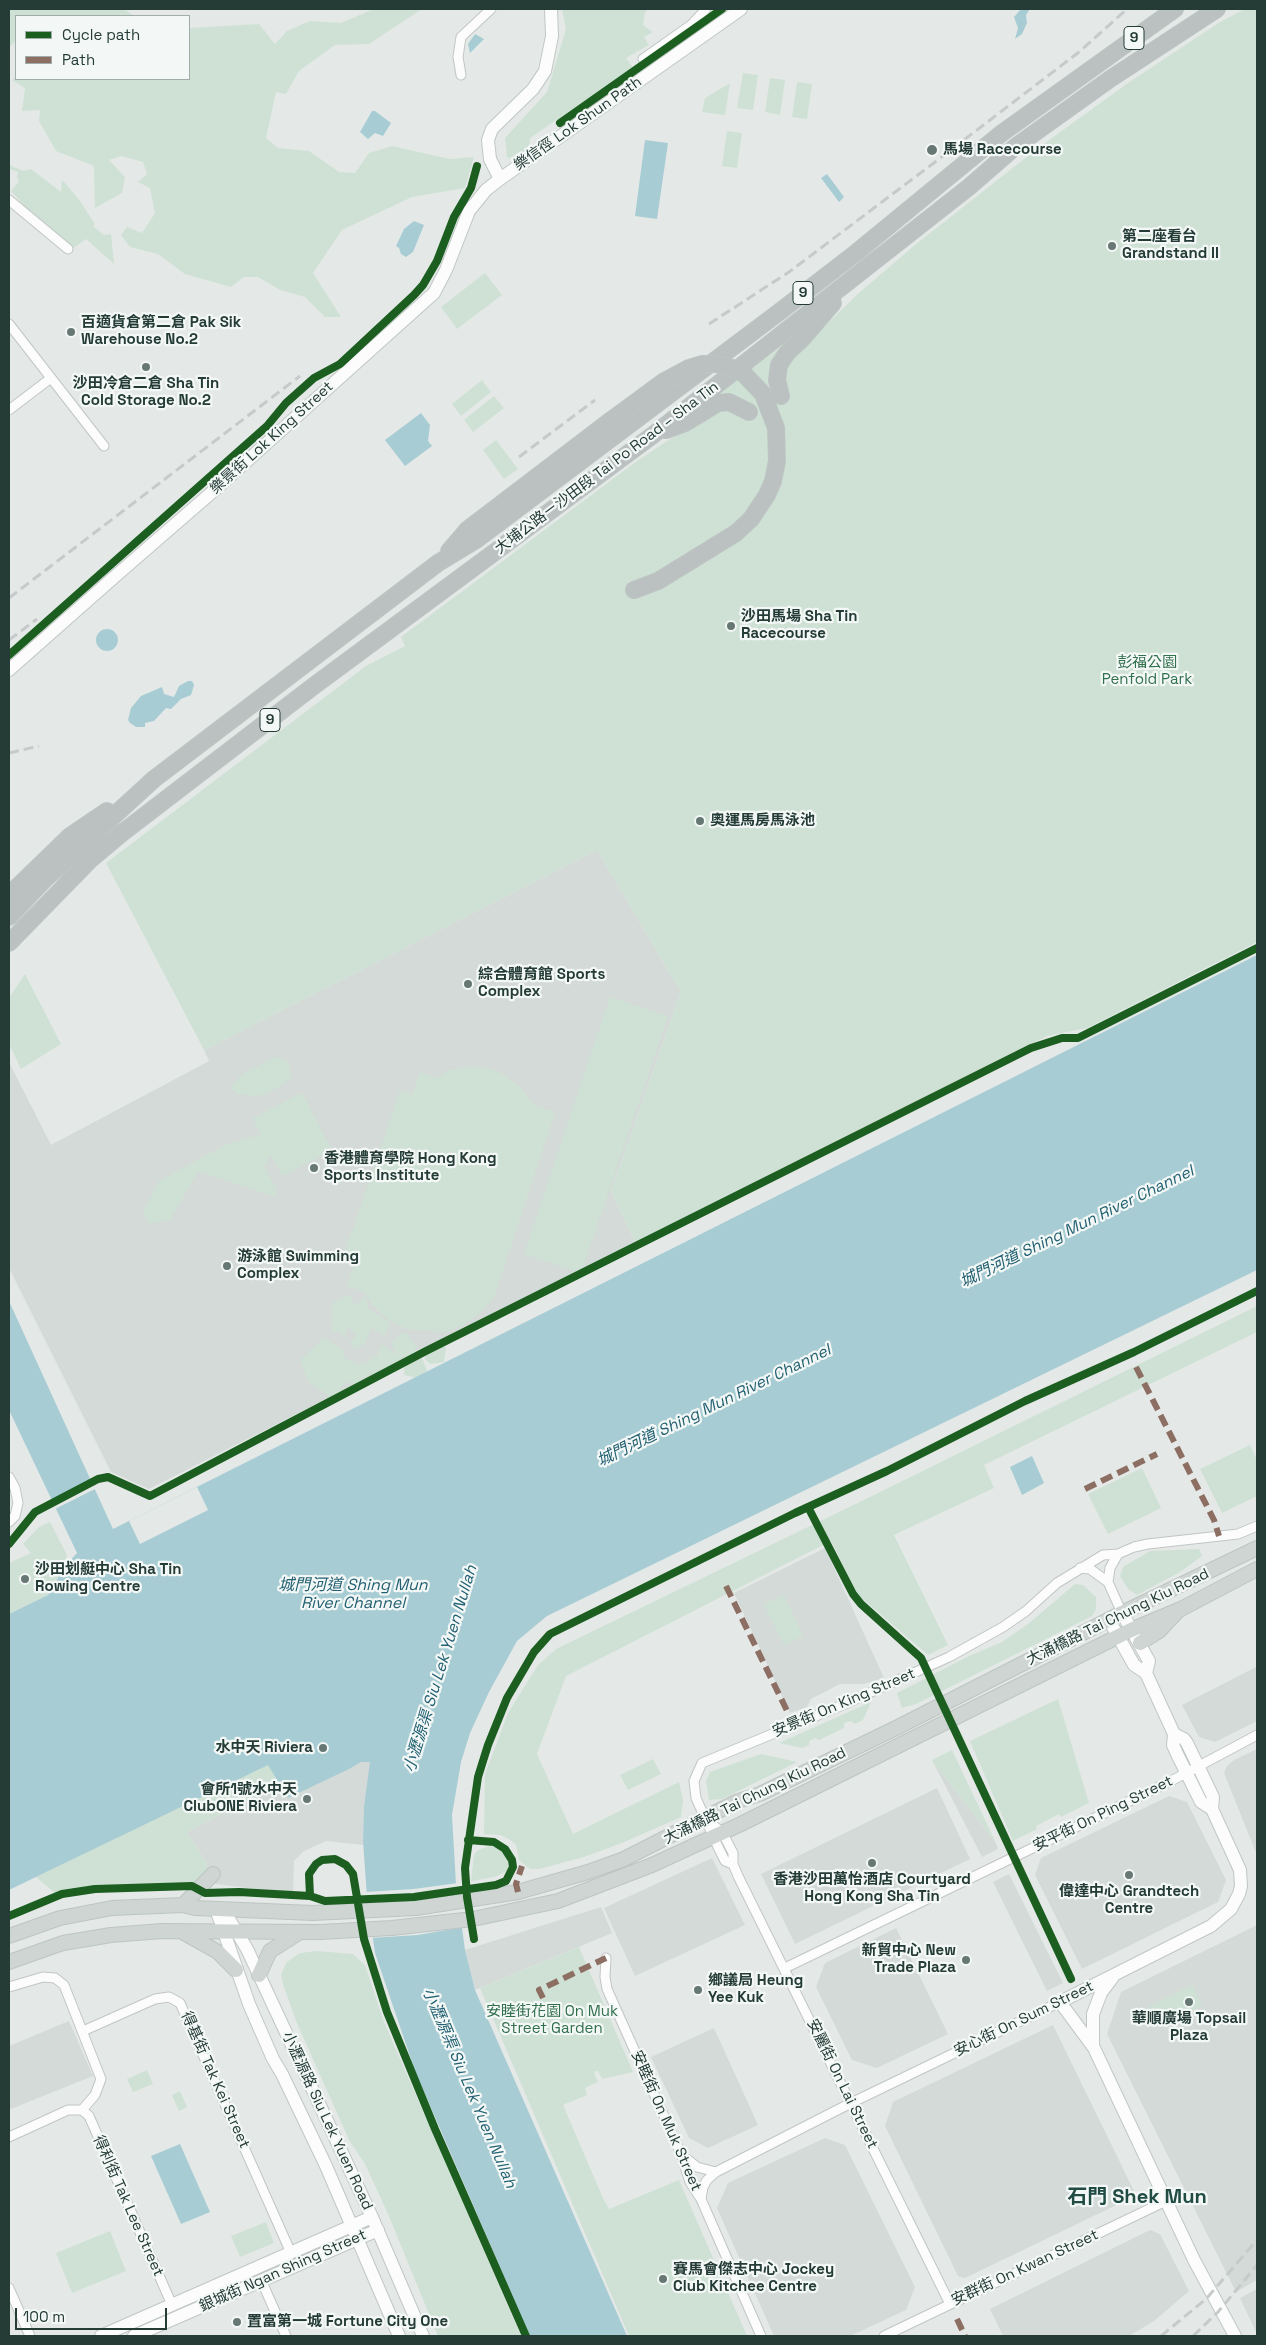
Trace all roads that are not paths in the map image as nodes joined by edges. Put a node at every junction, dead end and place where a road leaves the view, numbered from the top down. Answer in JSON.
{"nodes":[{"id":1,"x":491,"y":9,"type":"edge"},
{"id":2,"x":551,"y":9,"type":"edge"},
{"id":3,"x":706,"y":9,"type":"edge"},
{"id":4,"x":741,"y":9,"type":"edge"},
{"id":5,"x":1175,"y":9,"type":"edge"},
{"id":6,"x":1217,"y":9,"type":"edge"},
{"id":7,"x":643,"y":59,"type":"dead end"},
{"id":8,"x":461,"y":75,"type":"dead end"},
{"id":9,"x":500,"y":179,"type":"junction"},
{"id":10,"x":9,"y":200,"type":"edge"},
{"id":11,"x":68,"y":249,"type":"dead end"},
{"id":12,"x":848,"y":283,"type":"junction"},
{"id":13,"x":9,"y":324,"type":"edge"},
{"id":14,"x":51,"y":378,"type":"junction"},
{"id":15,"x":782,"y":396,"type":"dead end"},
{"id":16,"x":9,"y":410,"type":"edge"},
{"id":17,"x":749,"y":412,"type":"dead end"},
{"id":18,"x":653,"y":435,"type":"junction"},
{"id":19,"x":104,"y":446,"type":"dead end"},
{"id":20,"x":438,"y":563,"type":"junction"},
{"id":21,"x":634,"y":590,"type":"dead end"},
{"id":22,"x":9,"y":670,"type":"edge"},
{"id":23,"x":154,"y":779,"type":"junction"},
{"id":24,"x":9,"y":895,"type":"edge"},
{"id":25,"x":9,"y":917,"type":"edge"},
{"id":26,"x":9,"y":943,"type":"edge"},
{"id":27,"x":9,"y":1477,"type":"edge"},
{"id":28,"x":9,"y":1522,"type":"edge"},
{"id":29,"x":1257,"y":1526,"type":"edge"},
{"id":30,"x":1257,"y":1548,"type":"edge"},
{"id":31,"x":1118,"y":1554,"type":"junction"},
{"id":32,"x":1080,"y":1568,"type":"junction"},
{"id":33,"x":1257,"y":1569,"type":"edge"},
{"id":34,"x":1108,"y":1582,"type":"junction"},
{"id":35,"x":1180,"y":1609,"type":"junction"},
{"id":36,"x":1122,"y":1613,"type":"junction"},
{"id":37,"x":1109,"y":1620,"type":"junction"},
{"id":38,"x":1131,"y":1630,"type":"junction"},
{"id":39,"x":1118,"y":1636,"type":"junction"},
{"id":40,"x":1140,"y":1642,"type":"junction"},
{"id":41,"x":1146,"y":1672,"type":"junction"},
{"id":42,"x":1174,"y":1734,"type":"junction"},
{"id":43,"x":1257,"y":1735,"type":"edge"},
{"id":44,"x":1199,"y":1766,"type":"junction"},
{"id":45,"x":1186,"y":1773,"type":"junction"},
{"id":46,"x":1212,"y":1808,"type":"junction"},
{"id":47,"x":704,"y":1819,"type":"junction"},
{"id":48,"x":717,"y":1834,"type":"junction"},
{"id":49,"x":213,"y":1874,"type":"dead end"},
{"id":50,"x":183,"y":1905,"type":"junction"},
{"id":51,"x":219,"y":1909,"type":"junction"},
{"id":52,"x":222,"y":1930,"type":"junction"},
{"id":53,"x":181,"y":1931,"type":"junction"},
{"id":54,"x":237,"y":1931,"type":"junction"},
{"id":55,"x":302,"y":1931,"type":"junction"},
{"id":56,"x":9,"y":1936,"type":"edge"},
{"id":57,"x":606,"y":1958,"type":"dead end"},
{"id":58,"x":9,"y":1962,"type":"edge"},
{"id":59,"x":785,"y":1968,"type":"junction"},
{"id":60,"x":236,"y":1970,"type":"junction"},
{"id":61,"x":259,"y":1975,"type":"junction"},
{"id":62,"x":1115,"y":1975,"type":"junction"},
{"id":63,"x":9,"y":1987,"type":"edge"},
{"id":64,"x":1060,"y":2002,"type":"junction"},
{"id":65,"x":83,"y":2031,"type":"junction"},
{"id":66,"x":1094,"y":2048,"type":"junction"},
{"id":67,"x":851,"y":2103,"type":"junction"},
{"id":68,"x":82,"y":2110,"type":"junction"},
{"id":69,"x":9,"y":2137,"type":"edge"},
{"id":70,"x":681,"y":2154,"type":"junction"},
{"id":71,"x":716,"y":2172,"type":"junction"},
{"id":72,"x":701,"y":2199,"type":"junction"},
{"id":73,"x":1166,"y":2202,"type":"junction"},
{"id":74,"x":372,"y":2217,"type":"junction"},
{"id":75,"x":378,"y":2230,"type":"junction"},
{"id":76,"x":354,"y":2232,"type":"junction"},
{"id":77,"x":291,"y":2253,"type":"junction"},
{"id":78,"x":261,"y":2280,"type":"junction"},
{"id":79,"x":9,"y":2288,"type":"edge"},
{"id":80,"x":1216,"y":2301,"type":"junction"},
{"id":81,"x":172,"y":2304,"type":"junction"},
{"id":82,"x":950,"y":2304,"type":"junction"},
{"id":83,"x":30,"y":2336,"type":"edge"},
{"id":84,"x":101,"y":2336,"type":"edge"},
{"id":85,"x":134,"y":2336,"type":"edge"},
{"id":86,"x":286,"y":2336,"type":"edge"},
{"id":87,"x":399,"y":2336,"type":"edge"},
{"id":88,"x":423,"y":2336,"type":"edge"},
{"id":89,"x":761,"y":2336,"type":"edge"},
{"id":90,"x":884,"y":2336,"type":"edge"},
{"id":91,"x":1224,"y":2336,"type":"edge"},
{"id":92,"x":1235,"y":2336,"type":"edge"}],
"edges":[{"from":1,"to":8,"type":"street"},
{"from":2,"to":9,"type":"street","name":"樂信徑 Lok Shun Path"},
{"from":3,"to":7,"type":"street","name":"樂信徑 Lok Shun Path"},
{"from":4,"to":9,"type":"street","name":"樂信徑 Lok Shun Path"},
{"from":5,"to":20,"type":"highway","name":"大埔公路－沙田段 Tai Po Road – Sha Tin","number":"9"},
{"from":6,"to":12,"type":"highway","name":"大埔公路－沙田段 Tai Po Road – Sha Tin","number":"9"},
{"from":9,"to":22,"type":"street","name":"樂景街 Lok King Street","bridge":true},
{"from":10,"to":11,"type":"street"},
{"from":12,"to":15,"type":"highway"},
{"from":12,"to":18,"type":"highway","name":"大埔公路－沙田段 Tai Po Road – Sha Tin","number":"9"},
{"from":13,"to":14,"type":"street"},
{"from":14,"to":16,"type":"street"},
{"from":14,"to":19,"type":"street"},
{"from":17,"to":18,"type":"highway"},
{"from":18,"to":26,"type":"highway","name":"大埔公路－沙田段 Tai Po Road – Sha Tin","number":"9"},
{"from":20,"to":21,"type":"highway","bridge":true},
{"from":20,"to":23,"type":"highway","name":"大埔公路－沙田段 Tai Po Road – Sha Tin","number":"9"},
{"from":23,"to":24,"type":"highway"},
{"from":23,"to":25,"type":"highway","name":"大埔公路－沙田段 Tai Po Road – Sha Tin","number":"9"},
{"from":27,"to":28,"type":"street"},
{"from":29,"to":31,"type":"street","name":"安景街 On King Street"},
{"from":30,"to":36,"type":"main road","name":"大涌橋路 Tai Chung Kiu Road"},
{"from":31,"to":32,"type":"street","name":"安景街 On King Street"},
{"from":31,"to":34,"type":"street"},
{"from":32,"to":34,"type":"street"},
{"from":32,"to":47,"type":"street","name":"安景街 On King Street"},
{"from":33,"to":35,"type":"main road","name":"大涌橋路 Tai Chung Kiu Road"},
{"from":34,"to":36,"type":"street"},
{"from":35,"to":38,"type":"main road","name":"大涌橋路 Tai Chung Kiu Road"},
{"from":35,"to":40,"type":"main road"},
{"from":36,"to":37,"type":"main road","name":"大涌橋路 Tai Chung Kiu Road"},
{"from":36,"to":38,"type":"street"},
{"from":37,"to":39,"type":"street","name":"安心街 On Sum Street"},
{"from":37,"to":47,"type":"main road","name":"大涌橋路 Tai Chung Kiu Road"},
{"from":38,"to":39,"type":"main road","name":"大涌橋路 Tai Chung Kiu Road"},
{"from":38,"to":40,"type":"street","name":"安心街 On Sum Street"},
{"from":39,"to":41,"type":"street","name":"安心街 On Sum Street"},
{"from":39,"to":48,"type":"main road","name":"大涌橋路 Tai Chung Kiu Road"},
{"from":40,"to":41,"type":"street","name":"安心街 On Sum Street"},
{"from":41,"to":42,"type":"street","name":"安心街 On Sum Street"},
{"from":42,"to":44,"type":"street","name":"安心街 On Sum Street"},
{"from":42,"to":45,"type":"street","name":"安心街 On Sum Street"},
{"from":43,"to":44,"type":"street","name":"安平街 On Ping Street"},
{"from":44,"to":45,"type":"street","name":"安平街 On Ping Street"},
{"from":44,"to":46,"type":"street","name":"安心街 On Sum Street"},
{"from":45,"to":46,"type":"street","name":"安心街 On Sum Street"},
{"from":45,"to":59,"type":"street","name":"安平街 On Ping Street"},
{"from":46,"to":62,"type":"street","name":"安心街 On Sum Street"},
{"from":47,"to":48,"type":"street","name":"安麗街 On Lai Street"},
{"from":47,"to":51,"type":"main road","name":"大涌橋路 Tai Chung Kiu Road"},
{"from":48,"to":55,"type":"main road","name":"大涌橋路 Tai Chung Kiu Road"},
{"from":48,"to":59,"type":"street","name":"安麗街 On Lai Street"},
{"from":49,"to":50,"type":"main road"},
{"from":50,"to":51,"type":"main road","name":"大涌橋路 Tai Chung Kiu Road"},
{"from":50,"to":56,"type":"main road","name":"大涌橋路 Tai Chung Kiu Road"},
{"from":51,"to":52,"type":"street"},
{"from":51,"to":54,"type":"street","name":"小瀝源路 Siu Lek Yuen Road"},
{"from":52,"to":53,"type":"main road","name":"大涌橋路 Tai Chung Kiu Road"},
{"from":52,"to":54,"type":"main road","name":"大涌橋路 Tai Chung Kiu Road"},
{"from":52,"to":60,"type":"street","name":"小瀝源路 Siu Lek Yuen Road"},
{"from":53,"to":58,"type":"main road","name":"大涌橋路 Tai Chung Kiu Road"},
{"from":53,"to":60,"type":"main road"},
{"from":54,"to":55,"type":"main road","name":"大涌橋路 Tai Chung Kiu Road"},
{"from":54,"to":61,"type":"street","name":"小瀝源路 Siu Lek Yuen Road"},
{"from":55,"to":61,"type":"main road"},
{"from":57,"to":70,"type":"street","name":"安睦街 On Muk Street"},
{"from":59,"to":67,"type":"street","name":"安麗街 On Lai Street"},
{"from":60,"to":76,"type":"street","name":"小瀝源路 Siu Lek Yuen Road"},
{"from":61,"to":74,"type":"street","name":"小瀝源路 Siu Lek Yuen Road"},
{"from":62,"to":64,"type":"street","name":"安心街 On Sum Street"},
{"from":62,"to":66,"type":"street"},
{"from":63,"to":65,"type":"street"},
{"from":64,"to":66,"type":"street"},
{"from":64,"to":67,"type":"street","name":"安心街 On Sum Street"},
{"from":65,"to":68,"type":"street"},
{"from":65,"to":77,"type":"street","name":"得基街 Tak Kei Street"},
{"from":66,"to":73,"type":"street"},
{"from":67,"to":71,"type":"street","name":"安心街 On Sum Street"},
{"from":67,"to":82,"type":"street","name":"安麗街 On Lai Street"},
{"from":68,"to":69,"type":"street"},
{"from":68,"to":81,"type":"street","name":"得利街 Tak Lee Street"},
{"from":70,"to":71,"type":"street"},
{"from":70,"to":72,"type":"street","name":"安睦街 On Muk Street"},
{"from":71,"to":72,"type":"street","name":"安心街 On Sum Street"},
{"from":72,"to":89,"type":"street"},
{"from":73,"to":80,"type":"street"},
{"from":73,"to":82,"type":"street","name":"安群街 On Kwan Street"},
{"from":74,"to":75,"type":"street","name":"小瀝源路 Siu Lek Yuen Road"},
{"from":74,"to":76,"type":"street","name":"銀城街 Ngan Shing Street"},
{"from":75,"to":76,"type":"street","name":"銀城街 Ngan Shing Street"},
{"from":75,"to":88,"type":"street","name":"小瀝源路 Siu Lek Yuen Road"},
{"from":76,"to":77,"type":"street","name":"銀城街 Ngan Shing Street"},
{"from":76,"to":78,"type":"street","name":"銀城街 Ngan Shing Street"},
{"from":76,"to":87,"type":"street","name":"小瀝源路 Siu Lek Yuen Road"},
{"from":77,"to":81,"type":"street","name":"銀城街 Ngan Shing Street"},
{"from":78,"to":85,"type":"street","name":"銀城街 Ngan Shing Street"},
{"from":78,"to":86,"type":"street"},
{"from":79,"to":83,"type":"street"},
{"from":80,"to":91,"type":"street"},
{"from":80,"to":92,"type":"street"},
{"from":81,"to":84,"type":"street","name":"銀城街 Ngan Shing Street"},
{"from":82,"to":90,"type":"street","name":"安群街 On Kwan Street"}]}
